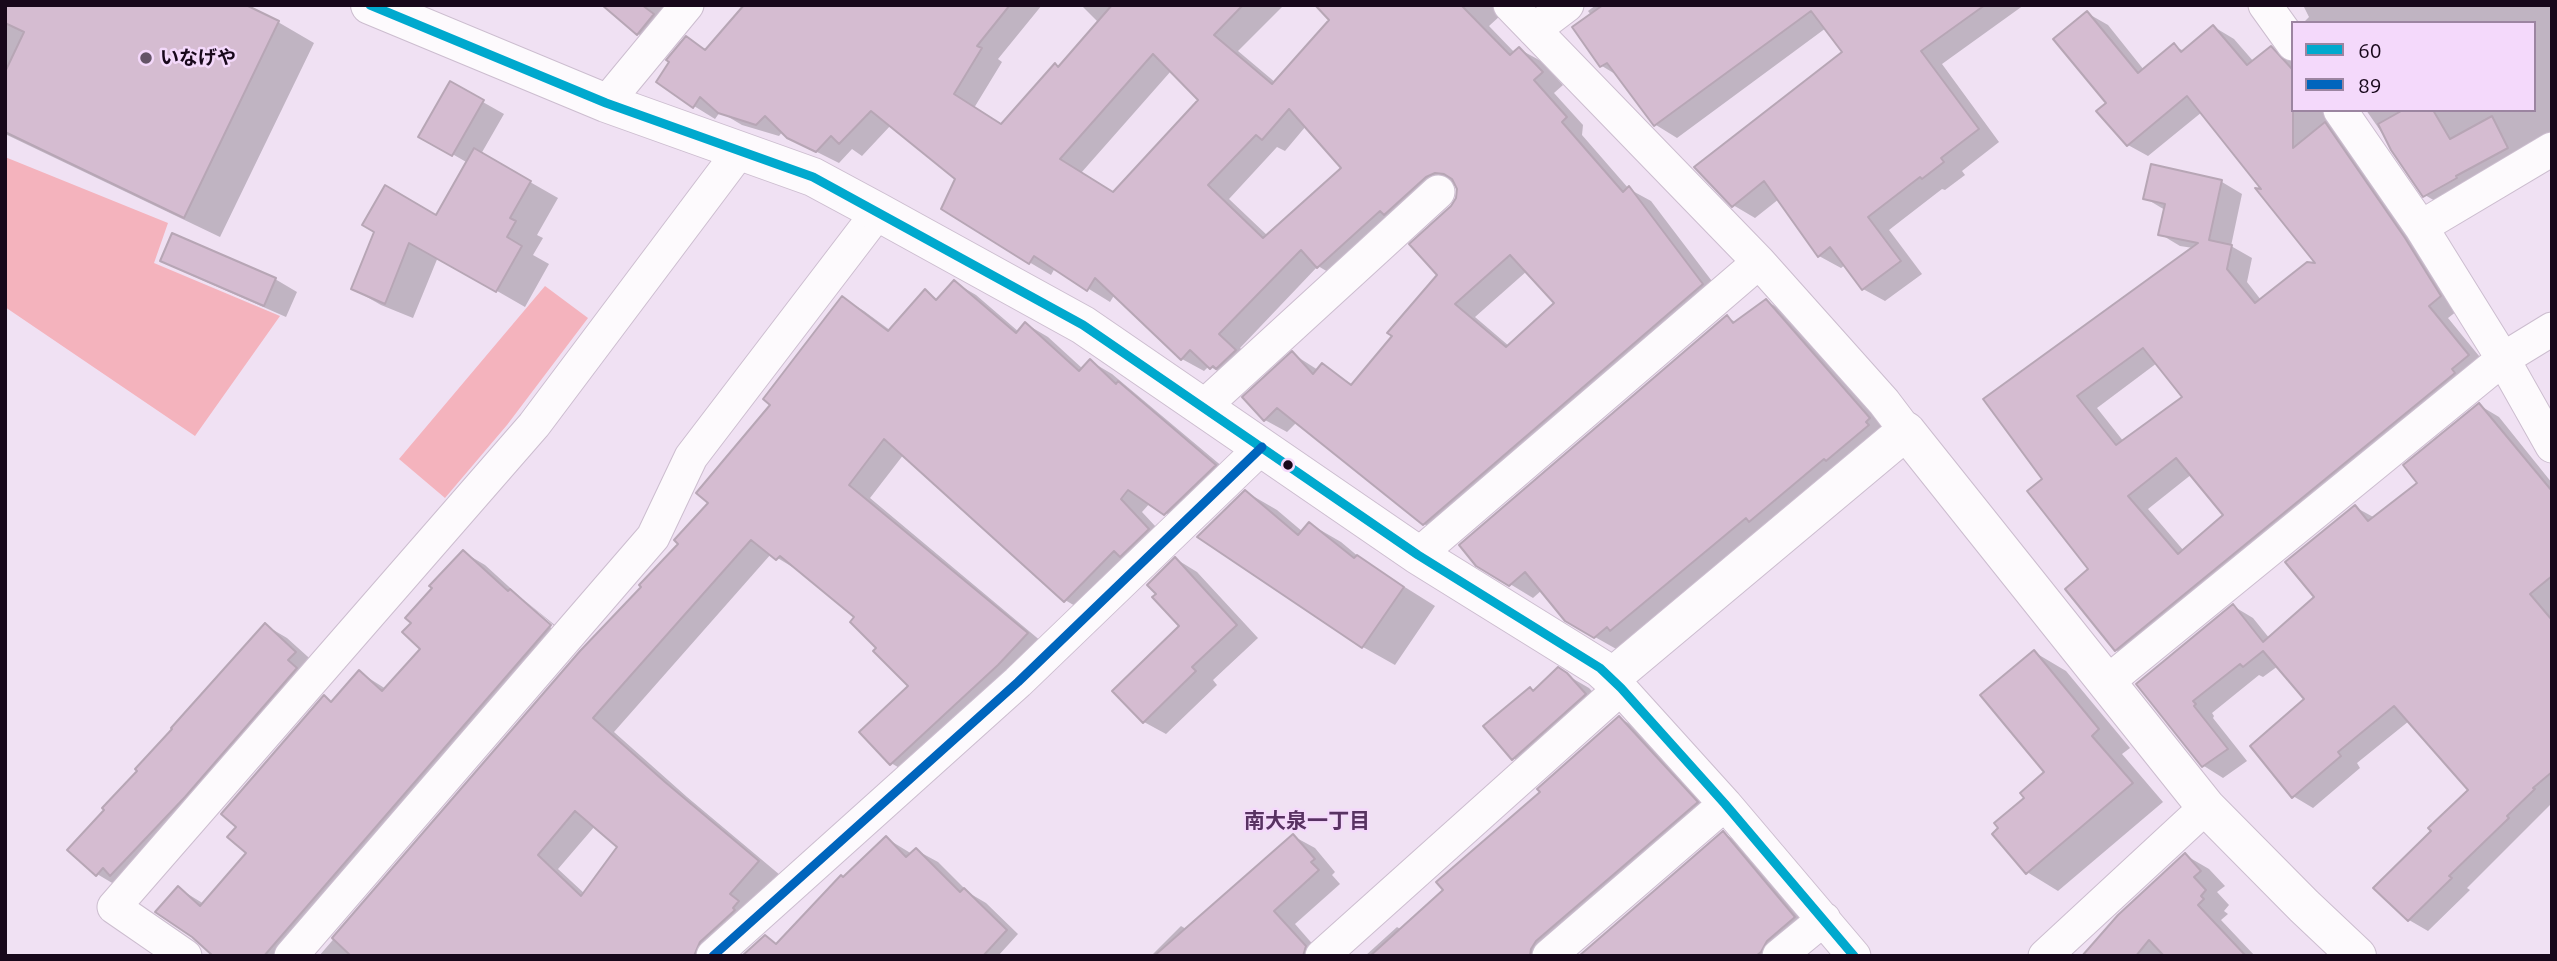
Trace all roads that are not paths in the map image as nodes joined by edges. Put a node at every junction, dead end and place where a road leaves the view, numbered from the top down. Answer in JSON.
{"nodes":[{"id":1,"x":370,"y":5,"type":"edge"},
{"id":2,"x":687,"y":5,"type":"edge"},
{"id":3,"x":1510,"y":5,"type":"edge"},
{"id":4,"x":1567,"y":5,"type":"edge"},
{"id":5,"x":2265,"y":5,"type":"edge"},
{"id":6,"x":1534,"y":30,"type":"junction"},
{"id":7,"x":2291,"y":41,"type":"edge"},
{"id":8,"x":606,"y":103,"type":"junction"},
{"id":9,"x":2341,"y":112,"type":"edge"},
{"id":10,"x":2552,"y":149,"type":"edge"},
{"id":11,"x":739,"y":152,"type":"junction"},
{"id":12,"x":1438,"y":192,"type":"dead end"},
{"id":13,"x":878,"y":212,"type":"junction"},
{"id":14,"x":2421,"y":227,"type":"junction"},
{"id":15,"x":1759,"y":262,"type":"junction"},
{"id":16,"x":2552,"y":329,"type":"edge"},
{"id":17,"x":2503,"y":359,"type":"junction"},
{"id":18,"x":1202,"y":408,"type":"junction"},
{"id":19,"x":1906,"y":431,"type":"junction"},
{"id":20,"x":2552,"y":446,"type":"edge"},
{"id":21,"x":1262,"y":447,"type":"junction"},
{"id":22,"x":1418,"y":555,"type":"junction"},
{"id":23,"x":2106,"y":682,"type":"junction"},
{"id":24,"x":1616,"y":683,"type":"junction"},
{"id":25,"x":1725,"y":804,"type":"junction"},
{"id":26,"x":2206,"y":807,"type":"junction"},
{"id":27,"x":1824,"y":919,"type":"junction"},
{"id":28,"x":185,"y":956,"type":"edge"},
{"id":29,"x":291,"y":956,"type":"edge"},
{"id":30,"x":713,"y":956,"type":"edge"},
{"id":31,"x":1322,"y":956,"type":"edge"},
{"id":32,"x":1549,"y":956,"type":"edge"},
{"id":33,"x":1779,"y":956,"type":"edge"},
{"id":34,"x":1854,"y":956,"type":"edge"},
{"id":35,"x":2045,"y":956,"type":"edge"},
{"id":36,"x":2357,"y":956,"type":"edge"}],
"edges":[{"from":1,"to":8,"type":"street"},
{"from":2,"to":8,"type":"street"},
{"from":3,"to":6,"type":"street"},
{"from":4,"to":6,"type":"street"},
{"from":5,"to":7,"type":"street"},
{"from":6,"to":15,"type":"street"},
{"from":8,"to":11,"type":"street"},
{"from":9,"to":14,"type":"street"},
{"from":10,"to":14,"type":"street"},
{"from":11,"to":13,"type":"street"},
{"from":11,"to":28,"type":"street"},
{"from":12,"to":18,"type":"street"},
{"from":13,"to":18,"type":"street"},
{"from":13,"to":29,"type":"street"},
{"from":14,"to":17,"type":"street"},
{"from":15,"to":19,"type":"street"},
{"from":15,"to":22,"type":"street"},
{"from":16,"to":17,"type":"street"},
{"from":17,"to":20,"type":"street"},
{"from":17,"to":23,"type":"street"},
{"from":18,"to":21,"type":"street"},
{"from":19,"to":23,"type":"street"},
{"from":19,"to":24,"type":"street"},
{"from":21,"to":22,"type":"street"},
{"from":21,"to":30,"type":"street"},
{"from":22,"to":24,"type":"street"},
{"from":23,"to":26,"type":"street"},
{"from":24,"to":25,"type":"street"},
{"from":24,"to":31,"type":"street"},
{"from":25,"to":27,"type":"street"},
{"from":25,"to":32,"type":"street"},
{"from":26,"to":35,"type":"street"},
{"from":26,"to":36,"type":"street"},
{"from":27,"to":33,"type":"street"},
{"from":27,"to":34,"type":"street"}]}
